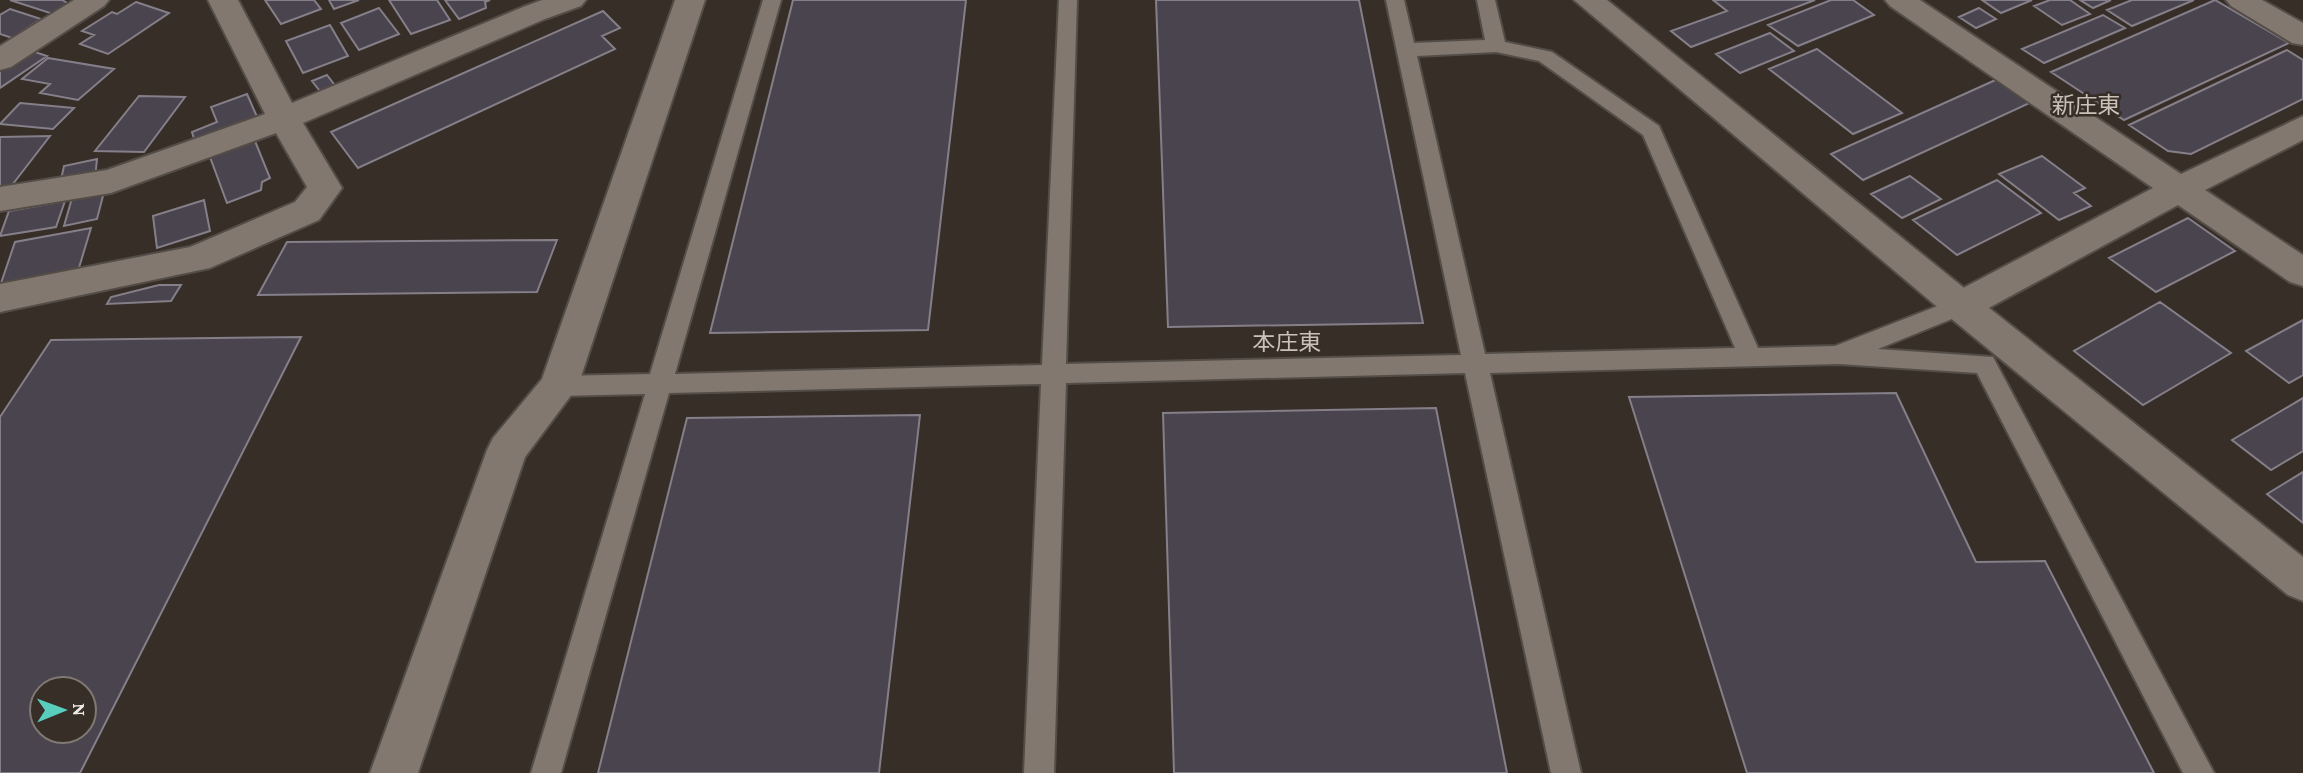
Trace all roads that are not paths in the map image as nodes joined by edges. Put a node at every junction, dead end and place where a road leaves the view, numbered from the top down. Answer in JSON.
{"nodes":[{"id":1,"x":94,"y":0,"type":"edge"},
{"id":2,"x":223,"y":0,"type":"edge"},
{"id":3,"x":571,"y":0,"type":"edge"},
{"id":4,"x":690,"y":0,"type":"edge"},
{"id":5,"x":772,"y":0,"type":"edge"},
{"id":6,"x":1068,"y":0,"type":"edge"},
{"id":7,"x":1395,"y":0,"type":"edge"},
{"id":8,"x":1486,"y":0,"type":"edge"},
{"id":9,"x":1590,"y":0,"type":"edge"},
{"id":10,"x":1900,"y":0,"type":"edge"},
{"id":11,"x":2241,"y":0,"type":"edge"},
{"id":12,"x":529,"y":6,"type":"edge"},
{"id":13,"x":2303,"y":36,"type":"edge"},
{"id":14,"x":1496,"y":46,"type":"junction"},
{"id":15,"x":1405,"y":50,"type":"junction"},
{"id":16,"x":0,"y":60,"type":"edge"},
{"id":17,"x":284,"y":120,"type":"junction"},
{"id":18,"x":2303,"y":127,"type":"edge"},
{"id":19,"x":2179,"y":189,"type":"junction"},
{"id":20,"x":0,"y":199,"type":"edge"},
{"id":21,"x":2303,"y":273,"type":"edge"},
{"id":22,"x":0,"y":298,"type":"edge"},
{"id":23,"x":1961,"y":306,"type":"junction"},
{"id":24,"x":1837,"y":355,"type":"junction"},
{"id":25,"x":1751,"y":358,"type":"junction"},
{"id":26,"x":1475,"y":365,"type":"junction"},
{"id":27,"x":1055,"y":375,"type":"junction"},
{"id":28,"x":659,"y":384,"type":"junction"},
{"id":29,"x":559,"y":386,"type":"junction"},
{"id":30,"x":2303,"y":582,"type":"edge"},
{"id":31,"x":394,"y":773,"type":"edge"},
{"id":32,"x":546,"y":773,"type":"edge"},
{"id":33,"x":1038,"y":773,"type":"edge"},
{"id":34,"x":1566,"y":773,"type":"edge"},
{"id":35,"x":2199,"y":773,"type":"edge"}],
"edges":[{"from":1,"to":16,"type":"street"},
{"from":2,"to":17,"type":"street"},
{"from":3,"to":12,"type":"street"},
{"from":4,"to":29,"type":"street"},
{"from":5,"to":28,"type":"lane"},
{"from":6,"to":27,"type":"lane"},
{"from":7,"to":15,"type":"lane"},
{"from":8,"to":14,"type":"lane"},
{"from":9,"to":23,"type":"street"},
{"from":10,"to":19,"type":"street"},
{"from":11,"to":13,"type":"street"},
{"from":12,"to":17,"type":"street"},
{"from":14,"to":15,"type":"lane"},
{"from":14,"to":25,"type":"lane"},
{"from":15,"to":26,"type":"lane"},
{"from":17,"to":20,"type":"street"},
{"from":17,"to":22,"type":"street"},
{"from":18,"to":19,"type":"street"},
{"from":19,"to":21,"type":"street"},
{"from":19,"to":23,"type":"street"},
{"from":23,"to":24,"type":"lane"},
{"from":23,"to":30,"type":"street"},
{"from":24,"to":25,"type":"lane"},
{"from":24,"to":35,"type":"lane"},
{"from":25,"to":26,"type":"lane"},
{"from":26,"to":27,"type":"lane"},
{"from":26,"to":34,"type":"lane"},
{"from":27,"to":28,"type":"lane"},
{"from":27,"to":33,"type":"lane"},
{"from":28,"to":29,"type":"lane"},
{"from":28,"to":32,"type":"lane"},
{"from":29,"to":31,"type":"street"}]}
